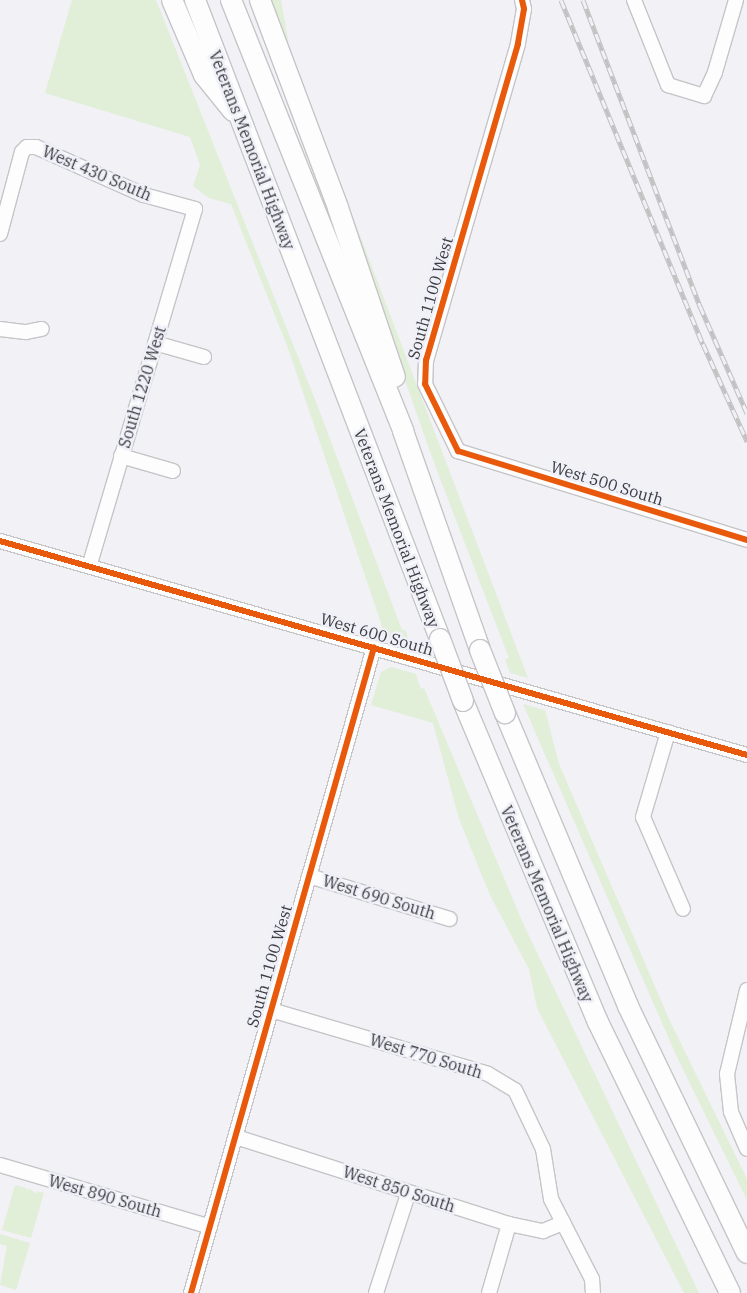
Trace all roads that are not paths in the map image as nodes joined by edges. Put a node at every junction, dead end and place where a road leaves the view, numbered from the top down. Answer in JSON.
{"nodes":[{"id":1,"x":172,"y":0,"type":"edge"},
{"id":2,"x":195,"y":0,"type":"edge"},
{"id":3,"x":231,"y":0,"type":"edge"},
{"id":4,"x":260,"y":0,"type":"edge"},
{"id":5,"x":522,"y":0,"type":"edge"},
{"id":6,"x":634,"y":0,"type":"edge"},
{"id":7,"x":736,"y":0,"type":"edge"},
{"id":8,"x":240,"y":118,"type":"junction"},
{"id":9,"x":195,"y":209,"type":"joint"},
{"id":10,"x":0,"y":234,"type":"edge"},
{"id":11,"x":0,"y":329,"type":"edge"},
{"id":12,"x":42,"y":329,"type":"dead end"},
{"id":13,"x":155,"y":343,"type":"junction"},
{"id":14,"x":204,"y":357,"type":"dead end"},
{"id":15,"x":403,"y":431,"type":"junction"},
{"id":16,"x":458,"y":451,"type":"joint"},
{"id":17,"x":121,"y":456,"type":"junction"},
{"id":18,"x":173,"y":471,"type":"dead end"},
{"id":19,"x":747,"y":540,"type":"edge"},
{"id":20,"x":0,"y":541,"type":"edge"},
{"id":21,"x":89,"y":566,"type":"junction"},
{"id":22,"x":374,"y":647,"type":"junction"},
{"id":23,"x":668,"y":732,"type":"junction"},
{"id":24,"x":747,"y":755,"type":"edge"},
{"id":25,"x":309,"y":876,"type":"junction"},
{"id":26,"x":683,"y":910,"type":"dead end"},
{"id":27,"x":450,"y":919,"type":"dead end"},
{"id":28,"x":747,"y":990,"type":"edge"},
{"id":29,"x":271,"y":1010,"type":"junction"},
{"id":30,"x":236,"y":1137,"type":"junction"},
{"id":31,"x":747,"y":1149,"type":"edge"},
{"id":32,"x":0,"y":1165,"type":"edge"},
{"id":33,"x":408,"y":1194,"type":"junction"},
{"id":34,"x":563,"y":1223,"type":"junction"},
{"id":35,"x":509,"y":1224,"type":"junction"},
{"id":36,"x":210,"y":1227,"type":"junction"},
{"id":37,"x":747,"y":1253,"type":"edge"},
{"id":38,"x":191,"y":1293,"type":"edge"},
{"id":39,"x":376,"y":1293,"type":"edge"},
{"id":40,"x":489,"y":1293,"type":"edge"},
{"id":41,"x":594,"y":1293,"type":"edge"},
{"id":42,"x":730,"y":1293,"type":"edge"}],
"edges":[{"from":1,"to":8,"type":"highway"},
{"from":2,"to":8,"type":"highway","name":"Veterans Memorial Highway"},
{"from":3,"to":15,"type":"highway","name":"Veterans Memorial Highway"},
{"from":4,"to":15,"type":"highway"},
{"from":5,"to":16,"type":"street","name":"South 1100 West"},
{"from":6,"to":7,"type":"street"},
{"from":8,"to":42,"type":"highway","name":"Veterans Memorial Highway","bridge":true},
{"from":9,"to":10,"type":"street","name":"West 430 South"},
{"from":9,"to":13,"type":"street","name":"South 1220 West"},
{"from":11,"to":12,"type":"street"},
{"from":13,"to":14,"type":"street"},
{"from":13,"to":17,"type":"street","name":"South 1220 West"},
{"from":15,"to":37,"type":"highway","name":"Veterans Memorial Highway","bridge":true},
{"from":16,"to":19,"type":"street","name":"West 500 South"},
{"from":17,"to":18,"type":"street"},
{"from":17,"to":21,"type":"street","name":"South 1220 West"},
{"from":20,"to":21,"type":"street","name":"West 600 South"},
{"from":21,"to":22,"type":"street","name":"West 600 South"},
{"from":22,"to":23,"type":"street","name":"West 600 South"},
{"from":22,"to":25,"type":"street","name":"South 1100 West"},
{"from":23,"to":24,"type":"street","name":"West 600 South"},
{"from":23,"to":26,"type":"street"},
{"from":25,"to":27,"type":"street","name":"West 690 South"},
{"from":25,"to":29,"type":"street","name":"South 1100 West"},
{"from":28,"to":31,"type":"street"},
{"from":29,"to":30,"type":"street","name":"South 1100 West"},
{"from":29,"to":34,"type":"street","name":"West 770 South"},
{"from":30,"to":33,"type":"street","name":"West 850 South"},
{"from":30,"to":36,"type":"street","name":"South 1100 West"},
{"from":32,"to":36,"type":"street","name":"West 890 South"},
{"from":33,"to":35,"type":"street","name":"West 850 South"},
{"from":33,"to":39,"type":"street"},
{"from":34,"to":35,"type":"street","name":"West 850 South"},
{"from":34,"to":41,"type":"street","name":"West 770 South"},
{"from":35,"to":40,"type":"street"},
{"from":36,"to":38,"type":"street","name":"South 1100 West"}]}
